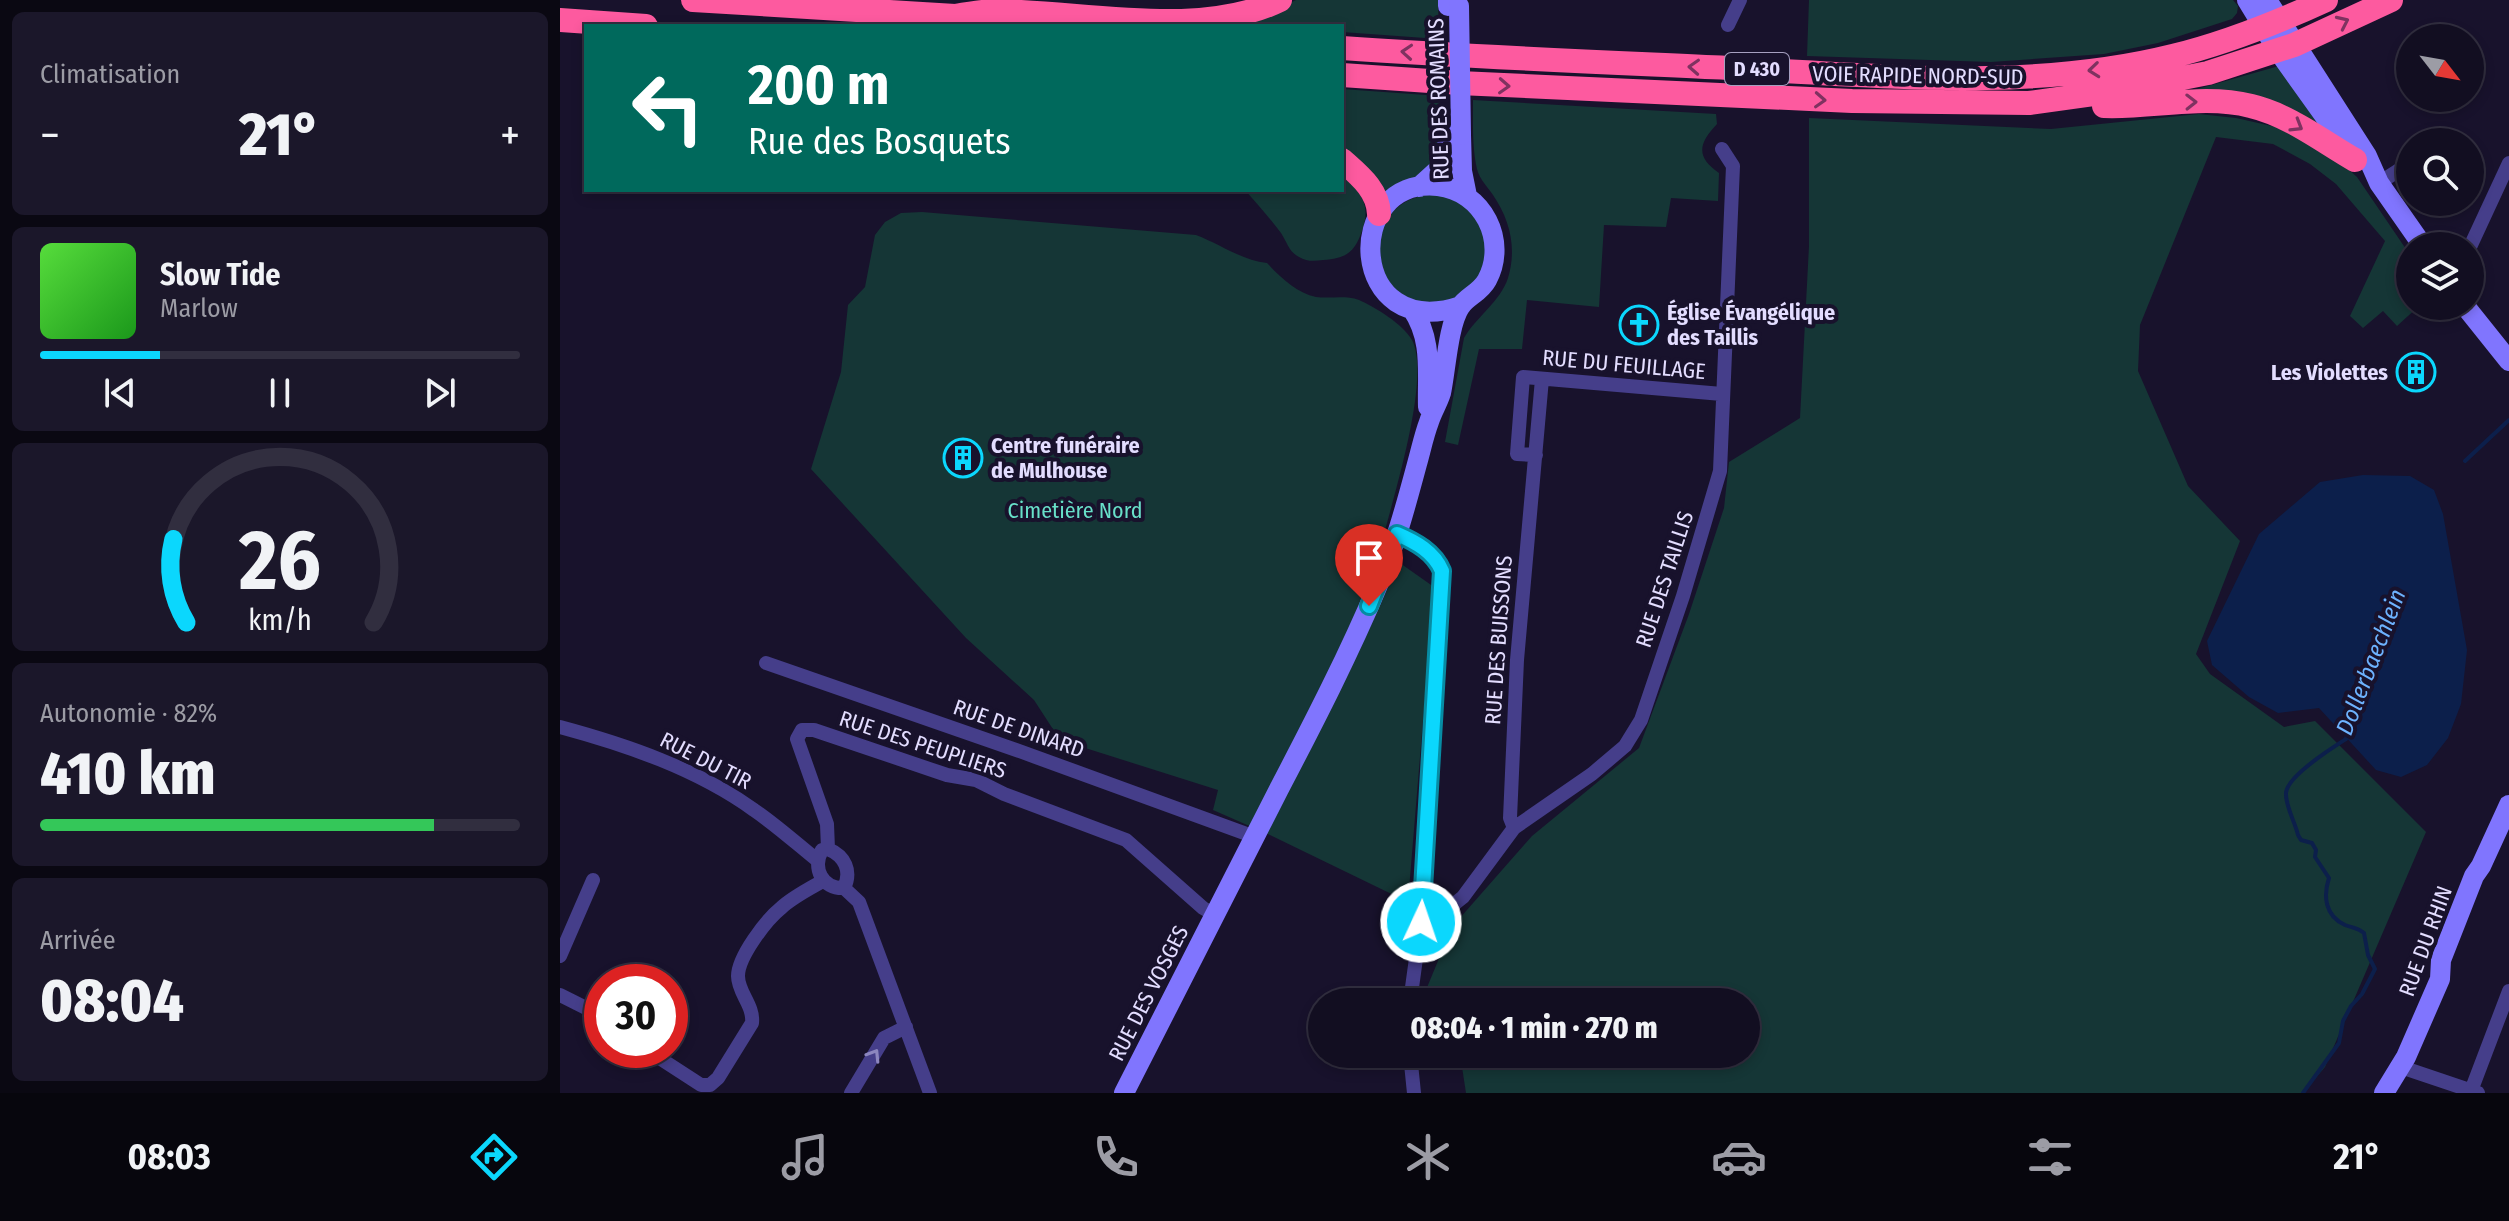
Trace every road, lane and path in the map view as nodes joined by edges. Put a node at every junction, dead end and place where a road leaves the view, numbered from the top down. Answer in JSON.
{"nodes":[{"id":1,"x":693,"y":0,"type":"edge"},
{"id":2,"x":1280,"y":0,"type":"edge"},
{"id":3,"x":1740,"y":0,"type":"edge"},
{"id":4,"x":2247,"y":0,"type":"edge"},
{"id":5,"x":2326,"y":0,"type":"edge"},
{"id":6,"x":2391,"y":0,"type":"edge"},
{"id":7,"x":1453,"y":3,"type":"edge"},
{"id":8,"x":955,"y":16,"type":"junction"},
{"id":9,"x":2270,"y":16,"type":"edge"},
{"id":10,"x":560,"y":20,"type":"edge"},
{"id":11,"x":617,"y":24,"type":"edge"},
{"id":12,"x":982,"y":24,"type":"edge"},
{"id":13,"x":1728,"y":25,"type":"dead end"},
{"id":14,"x":1344,"y":48,"type":"edge"},
{"id":15,"x":2286,"y":48,"type":"junction"},
{"id":16,"x":1344,"y":75,"type":"edge"},
{"id":17,"x":2029,"y":103,"type":"junction"},
{"id":18,"x":1456,"y":135,"type":"junction"},
{"id":19,"x":1722,"y":149,"type":"dead end"},
{"id":20,"x":2355,"y":160,"type":"junction"},
{"id":21,"x":1344,"y":162,"type":"edge"},
{"id":22,"x":2509,"y":163,"type":"edge"},
{"id":23,"x":2396,"y":172,"type":"edge"},
{"id":24,"x":2379,"y":183,"type":"junction"},
{"id":25,"x":1419,"y":187,"type":"junction"},
{"id":26,"x":1467,"y":196,"type":"junction"},
{"id":27,"x":1379,"y":214,"type":"junction"},
{"id":28,"x":2413,"y":232,"type":"edge"},
{"id":29,"x":2477,"y":232,"type":"edge"},
{"id":30,"x":1461,"y":306,"type":"junction"},
{"id":31,"x":1412,"y":309,"type":"junction"},
{"id":32,"x":2476,"y":320,"type":"edge"},
{"id":33,"x":2509,"y":361,"type":"edge"},
{"id":34,"x":1542,"y":379,"type":"junction"},
{"id":35,"x":1722,"y":394,"type":"junction"},
{"id":36,"x":1428,"y":423,"type":"junction"},
{"id":37,"x":1536,"y":455,"type":"junction"},
{"id":38,"x":1397,"y":534,"type":"junction"},
{"id":39,"x":766,"y":663,"type":"dead end"},
{"id":40,"x":560,"y":727,"type":"edge"},
{"id":41,"x":2509,"y":805,"type":"edge"},
{"id":42,"x":1514,"y":828,"type":"junction"},
{"id":43,"x":1255,"y":837,"type":"junction"},
{"id":44,"x":828,"y":849,"type":"junction"},
{"id":45,"x":817,"y":860,"type":"junction"},
{"id":46,"x":593,"y":880,"type":"dead end"},
{"id":47,"x":823,"y":881,"type":"junction"},
{"id":48,"x":844,"y":888,"type":"junction"},
{"id":49,"x":1215,"y":915,"type":"junction"},
{"id":50,"x":1421,"y":922,"type":"junction"},
{"id":51,"x":560,"y":956,"type":"edge"},
{"id":52,"x":1412,"y":988,"type":"edge"},
{"id":53,"x":2509,"y":991,"type":"edge"},
{"id":54,"x":560,"y":995,"type":"edge"},
{"id":55,"x":584,"y":1007,"type":"edge"},
{"id":56,"x":906,"y":1027,"type":"junction"},
{"id":57,"x":2401,"y":1067,"type":"junction"},
{"id":58,"x":675,"y":1068,"type":"edge"},
{"id":59,"x":1411,"y":1068,"type":"edge"},
{"id":60,"x":712,"y":1089,"type":"edge"},
{"id":61,"x":2475,"y":1092,"type":"edge"},
{"id":62,"x":851,"y":1093,"type":"edge"},
{"id":63,"x":930,"y":1093,"type":"edge"},
{"id":64,"x":1124,"y":1093,"type":"edge"},
{"id":65,"x":1414,"y":1093,"type":"edge"},
{"id":66,"x":2384,"y":1093,"type":"edge"}],
"edges":[{"from":1,"to":8,"type":"highway"},
{"from":2,"to":8,"type":"highway"},
{"from":3,"to":13,"type":"street"},
{"from":4,"to":9,"type":"main road"},
{"from":5,"to":9,"type":"highway","number":"D 430"},
{"from":15,"to":6,"type":"highway","number":"D 430","one_way":true},
{"from":7,"to":18,"type":"main road","name":"RUE DES ROMAINS","bridge":true},
{"from":8,"to":12,"type":"highway"},
{"from":9,"to":14,"type":"highway","name":"VOIE RAPIDE NORD-SUD","number":"D 430","one_way":true},
{"from":9,"to":15,"type":"main road"},
{"from":10,"to":11,"type":"highway"},
{"from":15,"to":17,"type":"highway","name":"VOIE RAPIDE NORD-SUD","number":"D 430"},
{"from":15,"to":20,"type":"main road"},
{"from":15,"to":24,"type":"main road"},
{"from":16,"to":17,"type":"highway","name":"VOIE RAPIDE NORD-SUD","number":"D 430","one_way":true},
{"from":17,"to":20,"type":"highway","one_way":true},
{"from":18,"to":25,"type":"main road","name":"RUE DES ROMAINS"},
{"from":18,"to":26,"type":"main road","name":"RUE DES ROMAINS"},
{"from":19,"to":35,"type":"street","name":"RUE DES TAILLIS"},
{"from":20,"to":24,"type":"main road"},
{"from":21,"to":27,"type":"highway"},
{"from":22,"to":29,"type":"street"},
{"from":23,"to":24,"type":"street"},
{"from":24,"to":28,"type":"main road"},
{"from":25,"to":26,"type":"main road"},
{"from":25,"to":27,"type":"main road"},
{"from":26,"to":30,"type":"main road"},
{"from":27,"to":31,"type":"main road"},
{"from":30,"to":31,"type":"main road"},
{"from":30,"to":36,"type":"main road"},
{"from":31,"to":36,"type":"main road"},
{"from":32,"to":33,"type":"main road"},
{"from":34,"to":35,"type":"street","name":"RUE DU FEUILLAGE"},
{"from":34,"to":37,"type":"street","name":"RUE DES BUISSONS"},
{"from":34,"to":37,"type":"street","name":"RUE DU FEUILLAGE"},
{"from":35,"to":42,"type":"street","name":"RUE DES TAILLIS"},
{"from":36,"to":38,"type":"main road","name":"RUE DES VOSGES"},
{"from":37,"to":42,"type":"street","name":"RUE DES BUISSONS"},
{"from":38,"to":43,"type":"main road","name":"RUE DES VOSGES"},
{"from":38,"to":50,"type":"street"},
{"from":39,"to":43,"type":"street","name":"RUE DE DINARD"},
{"from":40,"to":45,"type":"street","name":"RUE DU TIR"},
{"from":41,"to":57,"type":"main road","name":"RUE DU RHIN"},
{"from":42,"to":50,"type":"street","name":"RUE DES TAILLIS"},
{"from":43,"to":49,"type":"main road","name":"RUE DES VOSGES"},
{"from":44,"to":45,"type":"street"},
{"from":44,"to":48,"type":"street"},
{"from":44,"to":49,"type":"street","name":"RUE DES PEUPLIERS"},
{"from":45,"to":47,"type":"street"},
{"from":46,"to":51,"type":"street"},
{"from":47,"to":48,"type":"street"},
{"from":47,"to":60,"type":"street"},
{"from":48,"to":56,"type":"street"},
{"from":49,"to":64,"type":"main road","name":"RUE DES VOSGES"},
{"from":50,"to":52,"type":"street"},
{"from":53,"to":61,"type":"street"},
{"from":54,"to":55,"type":"street"},
{"from":62,"to":56,"type":"street","one_way":true},
{"from":56,"to":63,"type":"street"},
{"from":57,"to":61,"type":"street"},
{"from":57,"to":66,"type":"main road","name":"RUE DU RHIN"},
{"from":58,"to":60,"type":"street"},
{"from":59,"to":65,"type":"street"}]}
